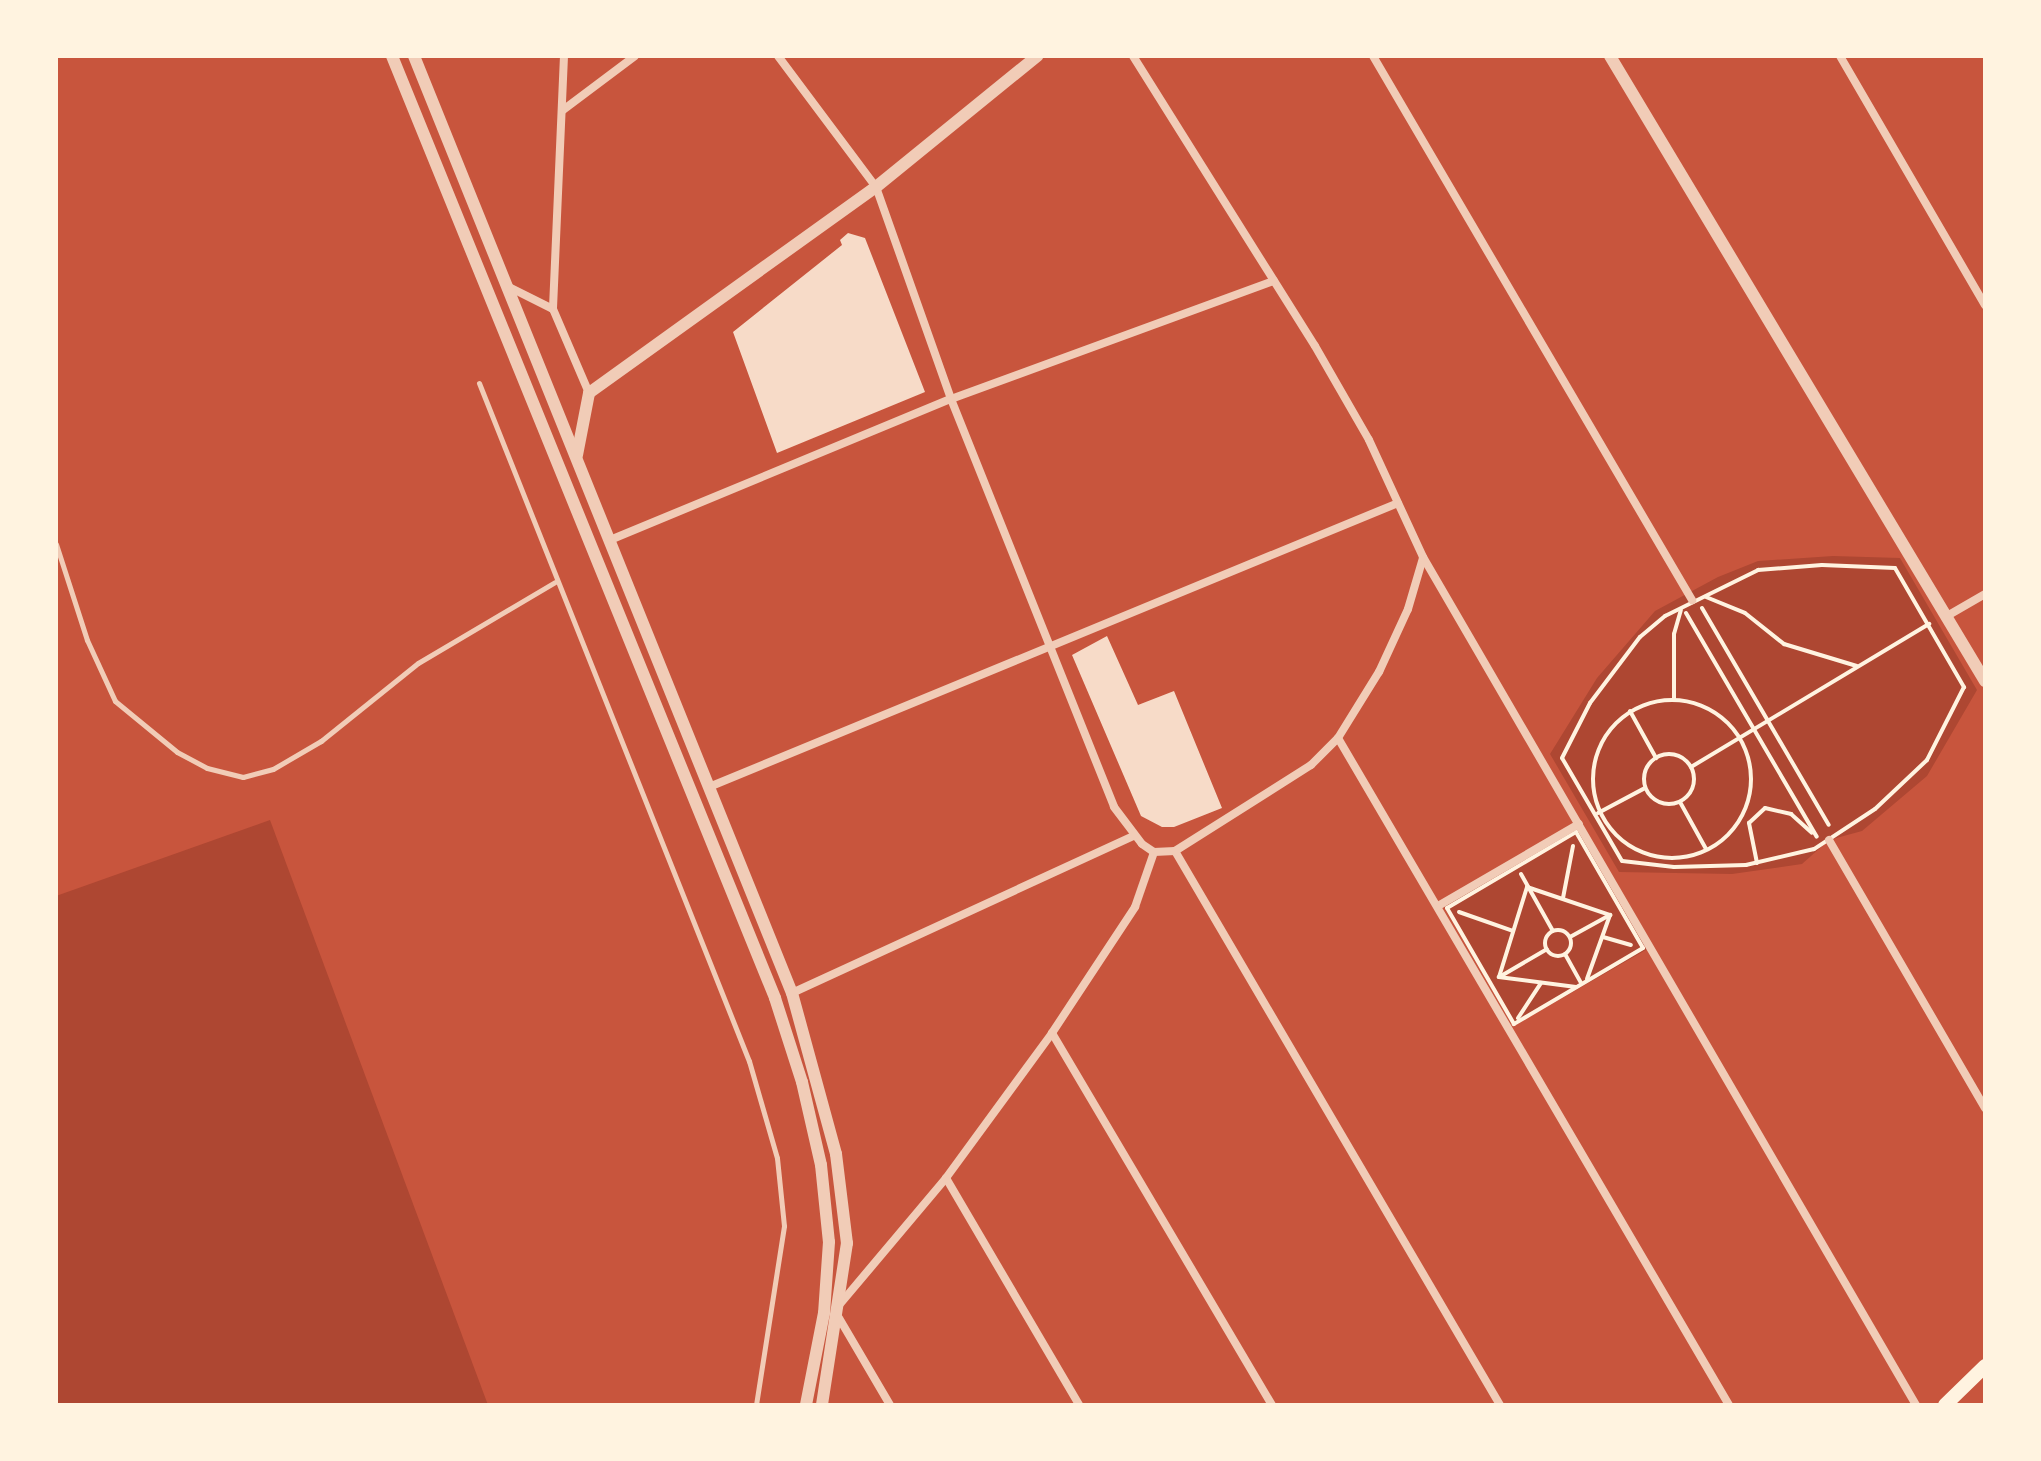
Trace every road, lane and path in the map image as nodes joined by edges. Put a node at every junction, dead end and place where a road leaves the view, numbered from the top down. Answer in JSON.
{"nodes":[{"id":1,"x":392,"y":56,"type":"edge"},
{"id":2,"x":414,"y":56,"type":"edge"},
{"id":3,"x":564,"y":56,"type":"edge"},
{"id":4,"x":635,"y":56,"type":"edge"},
{"id":5,"x":778,"y":56,"type":"edge"},
{"id":6,"x":1037,"y":56,"type":"edge"},
{"id":7,"x":1133,"y":56,"type":"edge"},
{"id":8,"x":1373,"y":56,"type":"edge"},
{"id":9,"x":1610,"y":56,"type":"edge"},
{"id":10,"x":1840,"y":56,"type":"edge"},
{"id":11,"x":563,"y":110,"type":"junction"},
{"id":12,"x":876,"y":187,"type":"junction"},
{"id":13,"x":1274,"y":281,"type":"junction"},
{"id":14,"x":506,"y":285,"type":"junction"},
{"id":15,"x":1985,"y":305,"type":"edge"},
{"id":16,"x":553,"y":309,"type":"junction"},
{"id":17,"x":479,"y":383,"type":"dead end"},
{"id":18,"x":589,"y":393,"type":"junction"},
{"id":19,"x":951,"y":399,"type":"junction"},
{"id":20,"x":577,"y":455,"type":"junction"},
{"id":21,"x":1398,"y":503,"type":"junction"},
{"id":22,"x":610,"y":540,"type":"junction"},
{"id":23,"x":56,"y":544,"type":"edge"},
{"id":24,"x":1423,"y":557,"type":"junction"},
{"id":25,"x":555,"y":582,"type":"junction"},
{"id":26,"x":1985,"y":594,"type":"edge"},
{"id":27,"x":1694,"y":600,"type":"junction"},
{"id":28,"x":1683,"y":608,"type":"junction"},
{"id":29,"x":1947,"y":616,"type":"junction"},
{"id":30,"x":1927,"y":624,"type":"junction"},
{"id":31,"x":1049,"y":644,"type":"junction"},
{"id":32,"x":1857,"y":666,"type":"junction"},
{"id":33,"x":1985,"y":681,"type":"edge"},
{"id":34,"x":1674,"y":700,"type":"junction"},
{"id":35,"x":1630,"y":711,"type":"junction"},
{"id":36,"x":1768,"y":720,"type":"junction"},
{"id":37,"x":1753,"y":728,"type":"junction"},
{"id":38,"x":1740,"y":737,"type":"junction"},
{"id":39,"x":1338,"y":738,"type":"junction"},
{"id":40,"x":1656,"y":758,"type":"junction"},
{"id":41,"x":1691,"y":767,"type":"junction"},
{"id":42,"x":709,"y":787,"type":"junction"},
{"id":43,"x":1645,"y":788,"type":"junction"},
{"id":44,"x":1680,"y":802,"type":"junction"},
{"id":45,"x":1598,"y":814,"type":"junction"},
{"id":46,"x":1577,"y":828,"type":"junction"},
{"id":47,"x":1134,"y":836,"type":"junction"},
{"id":48,"x":1816,"y":837,"type":"junction"},
{"id":49,"x":1829,"y":840,"type":"junction"},
{"id":50,"x":1706,"y":850,"type":"junction"},
{"id":51,"x":1175,"y":851,"type":"junction"},
{"id":52,"x":1154,"y":852,"type":"junction"},
{"id":53,"x":1757,"y":863,"type":"junction"},
{"id":54,"x":1516,"y":864,"type":"junction"},
{"id":55,"x":1527,"y":887,"type":"junction"},
{"id":56,"x":1563,"y":898,"type":"junction"},
{"id":57,"x":1442,"y":907,"type":"junction"},
{"id":58,"x":1623,"y":907,"type":"junction"},
{"id":59,"x":1610,"y":915,"type":"junction"},
{"id":60,"x":1513,"y":931,"type":"junction"},
{"id":61,"x":1553,"y":931,"type":"junction"},
{"id":62,"x":1570,"y":937,"type":"junction"},
{"id":63,"x":1603,"y":937,"type":"junction"},
{"id":64,"x":1646,"y":946,"type":"junction"},
{"id":65,"x":1547,"y":949,"type":"junction"},
{"id":66,"x":1565,"y":954,"type":"junction"},
{"id":67,"x":1499,"y":977,"type":"junction"},
{"id":68,"x":1541,"y":983,"type":"junction"},
{"id":69,"x":1487,"y":984,"type":"junction"},
{"id":70,"x":1581,"y":984,"type":"junction"},
{"id":71,"x":792,"y":993,"type":"junction"},
{"id":72,"x":1512,"y":1027,"type":"junction"},
{"id":73,"x":1052,"y":1033,"type":"junction"},
{"id":74,"x":1985,"y":1108,"type":"edge"},
{"id":75,"x":946,"y":1178,"type":"junction"},
{"id":76,"x":840,"y":1304,"type":"junction"},
{"id":77,"x":839,"y":1318,"type":"junction"},
{"id":78,"x":1985,"y":1366,"type":"edge"},
{"id":79,"x":756,"y":1405,"type":"edge"},
{"id":80,"x":806,"y":1405,"type":"edge"},
{"id":81,"x":822,"y":1405,"type":"edge"},
{"id":82,"x":890,"y":1405,"type":"edge"},
{"id":83,"x":1079,"y":1405,"type":"edge"},
{"id":84,"x":1272,"y":1405,"type":"edge"},
{"id":85,"x":1500,"y":1405,"type":"edge"},
{"id":86,"x":1729,"y":1405,"type":"edge"},
{"id":87,"x":1916,"y":1405,"type":"edge"},
{"id":88,"x":1945,"y":1405,"type":"edge"}],
"edges":[{"from":1,"to":80,"type":"street"},
{"from":2,"to":14,"type":"street"},
{"from":3,"to":11,"type":"street"},
{"from":4,"to":11,"type":"street"},
{"from":5,"to":12,"type":"street"},
{"from":6,"to":12,"type":"street"},
{"from":7,"to":13,"type":"street"},
{"from":8,"to":27,"type":"street"},
{"from":9,"to":29,"type":"street"},
{"from":10,"to":15,"type":"street"},
{"from":11,"to":16,"type":"street"},
{"from":12,"to":18,"type":"street"},
{"from":12,"to":19,"type":"street"},
{"from":13,"to":19,"type":"street"},
{"from":13,"to":21,"type":"street"},
{"from":14,"to":16,"type":"street"},
{"from":14,"to":20,"type":"street"},
{"from":16,"to":18,"type":"street"},
{"from":17,"to":25,"type":"lane"},
{"from":18,"to":20,"type":"street"},
{"from":19,"to":22,"type":"street"},
{"from":19,"to":31,"type":"street"},
{"from":20,"to":22,"type":"street"},
{"from":21,"to":24,"type":"street"},
{"from":21,"to":31,"type":"street"},
{"from":22,"to":42,"type":"street"},
{"from":23,"to":25,"type":"lane"},
{"from":24,"to":39,"type":"street"},
{"from":24,"to":46,"type":"street"},
{"from":25,"to":79,"type":"lane"},
{"from":26,"to":29,"type":"street"},
{"from":27,"to":28,"type":"path"},
{"from":27,"to":30,"type":"path"},
{"from":27,"to":32,"type":"path"},
{"from":27,"to":36,"type":"path"},
{"from":27,"to":45,"type":"path"},
{"from":28,"to":34,"type":"path"},
{"from":28,"to":37,"type":"path"},
{"from":29,"to":30,"type":"path"},
{"from":29,"to":33,"type":"street"},
{"from":30,"to":32,"type":"path"},
{"from":30,"to":49,"type":"path"},
{"from":31,"to":42,"type":"street"},
{"from":31,"to":47,"type":"street"},
{"from":32,"to":36,"type":"path"},
{"from":34,"to":35,"type":"path"},
{"from":34,"to":38,"type":"path"},
{"from":35,"to":40,"type":"path"},
{"from":35,"to":45,"type":"path"},
{"from":36,"to":37,"type":"path"},
{"from":36,"to":49,"type":"path"},
{"from":37,"to":38,"type":"path"},
{"from":37,"to":48,"type":"path"},
{"from":38,"to":41,"type":"path"},
{"from":38,"to":50,"type":"path"},
{"from":39,"to":51,"type":"street"},
{"from":39,"to":57,"type":"street"},
{"from":40,"to":41,"type":"path"},
{"from":40,"to":43,"type":"path"},
{"from":41,"to":44,"type":"path"},
{"from":42,"to":71,"type":"street"},
{"from":43,"to":44,"type":"path"},
{"from":43,"to":45,"type":"path"},
{"from":44,"to":50,"type":"path"},
{"from":45,"to":46,"type":"path"},
{"from":45,"to":50,"type":"path"},
{"from":45,"to":53,"type":"path"},
{"from":46,"to":54,"type":"street"},
{"from":46,"to":54,"type":"path"},
{"from":46,"to":56,"type":"path"},
{"from":46,"to":58,"type":"street"},
{"from":46,"to":58,"type":"path"},
{"from":47,"to":52,"type":"street"},
{"from":47,"to":71,"type":"street"},
{"from":48,"to":49,"type":"path"},
{"from":48,"to":53,"type":"path"},
{"from":49,"to":53,"type":"path"},
{"from":49,"to":74,"type":"street"},
{"from":51,"to":52,"type":"street"},
{"from":51,"to":85,"type":"street"},
{"from":52,"to":73,"type":"street"},
{"from":54,"to":55,"type":"path"},
{"from":54,"to":57,"type":"street"},
{"from":54,"to":57,"type":"path"},
{"from":55,"to":56,"type":"path"},
{"from":55,"to":60,"type":"path"},
{"from":55,"to":61,"type":"path"},
{"from":56,"to":59,"type":"path"},
{"from":57,"to":60,"type":"path"},
{"from":57,"to":69,"type":"street"},
{"from":57,"to":69,"type":"path"},
{"from":58,"to":59,"type":"path"},
{"from":58,"to":64,"type":"street"},
{"from":58,"to":64,"type":"path"},
{"from":59,"to":62,"type":"path"},
{"from":59,"to":63,"type":"path"},
{"from":60,"to":67,"type":"path"},
{"from":61,"to":62,"type":"path"},
{"from":61,"to":65,"type":"path"},
{"from":62,"to":66,"type":"path"},
{"from":63,"to":64,"type":"path"},
{"from":63,"to":70,"type":"path"},
{"from":64,"to":70,"type":"path"},
{"from":64,"to":87,"type":"street"},
{"from":65,"to":66,"type":"path"},
{"from":65,"to":67,"type":"path"},
{"from":66,"to":70,"type":"path"},
{"from":67,"to":68,"type":"path"},
{"from":67,"to":69,"type":"path"},
{"from":68,"to":70,"type":"path"},
{"from":68,"to":72,"type":"path"},
{"from":69,"to":72,"type":"street"},
{"from":69,"to":72,"type":"path"},
{"from":70,"to":72,"type":"path"},
{"from":71,"to":76,"type":"street"},
{"from":72,"to":86,"type":"street"},
{"from":73,"to":75,"type":"street"},
{"from":73,"to":84,"type":"street"},
{"from":75,"to":76,"type":"street"},
{"from":75,"to":83,"type":"street"},
{"from":76,"to":77,"type":"street"},
{"from":77,"to":81,"type":"street"},
{"from":77,"to":82,"type":"street"},
{"from":78,"to":88,"type":"main road"}]}
